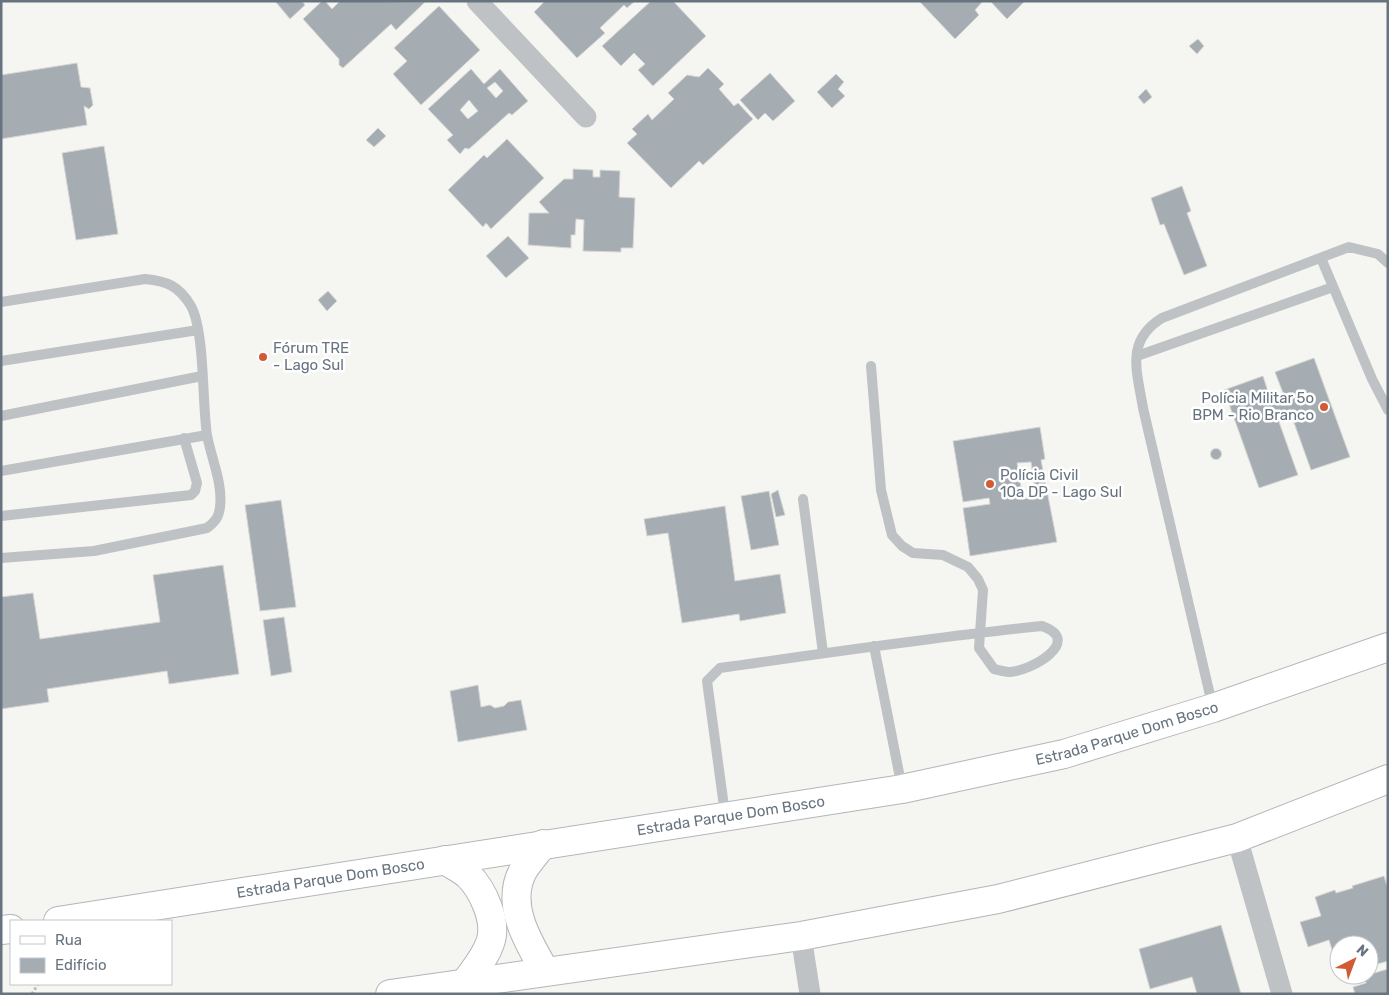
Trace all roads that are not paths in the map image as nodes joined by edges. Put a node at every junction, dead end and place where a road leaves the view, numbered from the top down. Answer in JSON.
{"nodes":[{"id":1,"x":477,"y":1,"type":"edge"},
{"id":2,"x":586,"y":117,"type":"dead end"},
{"id":3,"x":1321,"y":258,"type":"junction"},
{"id":4,"x":1388,"y":263,"type":"edge"},
{"id":5,"x":1333,"y":287,"type":"junction"},
{"id":6,"x":1,"y":302,"type":"edge"},
{"id":7,"x":198,"y":330,"type":"junction"},
{"id":8,"x":1137,"y":356,"type":"junction"},
{"id":9,"x":1,"y":361,"type":"edge"},
{"id":10,"x":871,"y":366,"type":"dead end"},
{"id":11,"x":202,"y":376,"type":"junction"},
{"id":12,"x":1388,"y":410,"type":"edge"},
{"id":13,"x":1,"y":416,"type":"edge"},
{"id":14,"x":207,"y":435,"type":"junction"},
{"id":15,"x":184,"y":438,"type":"junction"},
{"id":16,"x":1,"y":471,"type":"edge"},
{"id":17,"x":803,"y":499,"type":"dead end"},
{"id":18,"x":1,"y":516,"type":"edge"},
{"id":19,"x":1,"y":558,"type":"edge"},
{"id":20,"x":978,"y":633,"type":"junction"},
{"id":21,"x":874,"y":646,"type":"junction"},
{"id":22,"x":1388,"y":647,"type":"edge"},
{"id":23,"x":823,"y":653,"type":"junction"},
{"id":24,"x":1213,"y":708,"type":"junction"},
{"id":25,"x":1388,"y":779,"type":"edge"},
{"id":26,"x":902,"y":790,"type":"junction"},
{"id":27,"x":725,"y":816,"type":"junction"},
{"id":28,"x":1237,"y":838,"type":"junction"},
{"id":29,"x":543,"y":844,"type":"junction"},
{"id":30,"x":445,"y":860,"type":"junction"},
{"id":31,"x":64,"y":920,"type":"edge"},
{"id":32,"x":801,"y":936,"type":"junction"},
{"id":33,"x":545,"y":971,"type":"junction"},
{"id":34,"x":465,"y":982,"type":"junction"},
{"id":35,"x":390,"y":994,"type":"edge"},
{"id":36,"x":810,"y":994,"type":"edge"},
{"id":37,"x":1282,"y":994,"type":"edge"}],
"edges":[{"from":1,"to":2,"type":"street"},
{"from":3,"to":4,"type":"lane"},
{"from":3,"to":5,"type":"lane"},
{"from":3,"to":8,"type":"lane"},
{"from":5,"to":8,"type":"lane"},
{"from":5,"to":12,"type":"lane"},
{"from":6,"to":7,"type":"lane"},
{"from":7,"to":9,"type":"lane"},
{"from":7,"to":11,"type":"lane"},
{"from":8,"to":24,"type":"lane"},
{"from":10,"to":20,"type":"lane"},
{"from":11,"to":13,"type":"lane"},
{"from":11,"to":14,"type":"lane"},
{"from":14,"to":15,"type":"lane"},
{"from":14,"to":19,"type":"lane"},
{"from":15,"to":16,"type":"lane"},
{"from":15,"to":18,"type":"lane"},
{"from":17,"to":23,"type":"lane"},
{"from":20,"to":20,"type":"lane"},
{"from":20,"to":21,"type":"lane"},
{"from":21,"to":23,"type":"lane"},
{"from":21,"to":26,"type":"lane"},
{"from":22,"to":24,"type":"main road","name":"Estrada Parque Dom Bosco"},
{"from":23,"to":27,"type":"lane"},
{"from":24,"to":26,"type":"main road","name":"Estrada Parque Dom Bosco"},
{"from":25,"to":28,"type":"main road"},
{"from":26,"to":27,"type":"main road","name":"Estrada Parque Dom Bosco"},
{"from":27,"to":29,"type":"main road","name":"Estrada Parque Dom Bosco"},
{"from":28,"to":32,"type":"main road"},
{"from":28,"to":37,"type":"street"},
{"from":29,"to":30,"type":"main road","name":"Estrada Parque Dom Bosco"},
{"from":29,"to":33,"type":"main road"},
{"from":30,"to":31,"type":"main road","name":"Estrada Parque Dom Bosco"},
{"from":30,"to":34,"type":"main road"},
{"from":32,"to":33,"type":"main road"},
{"from":32,"to":36,"type":"street"},
{"from":33,"to":34,"type":"main road"},
{"from":34,"to":35,"type":"main road"}]}
